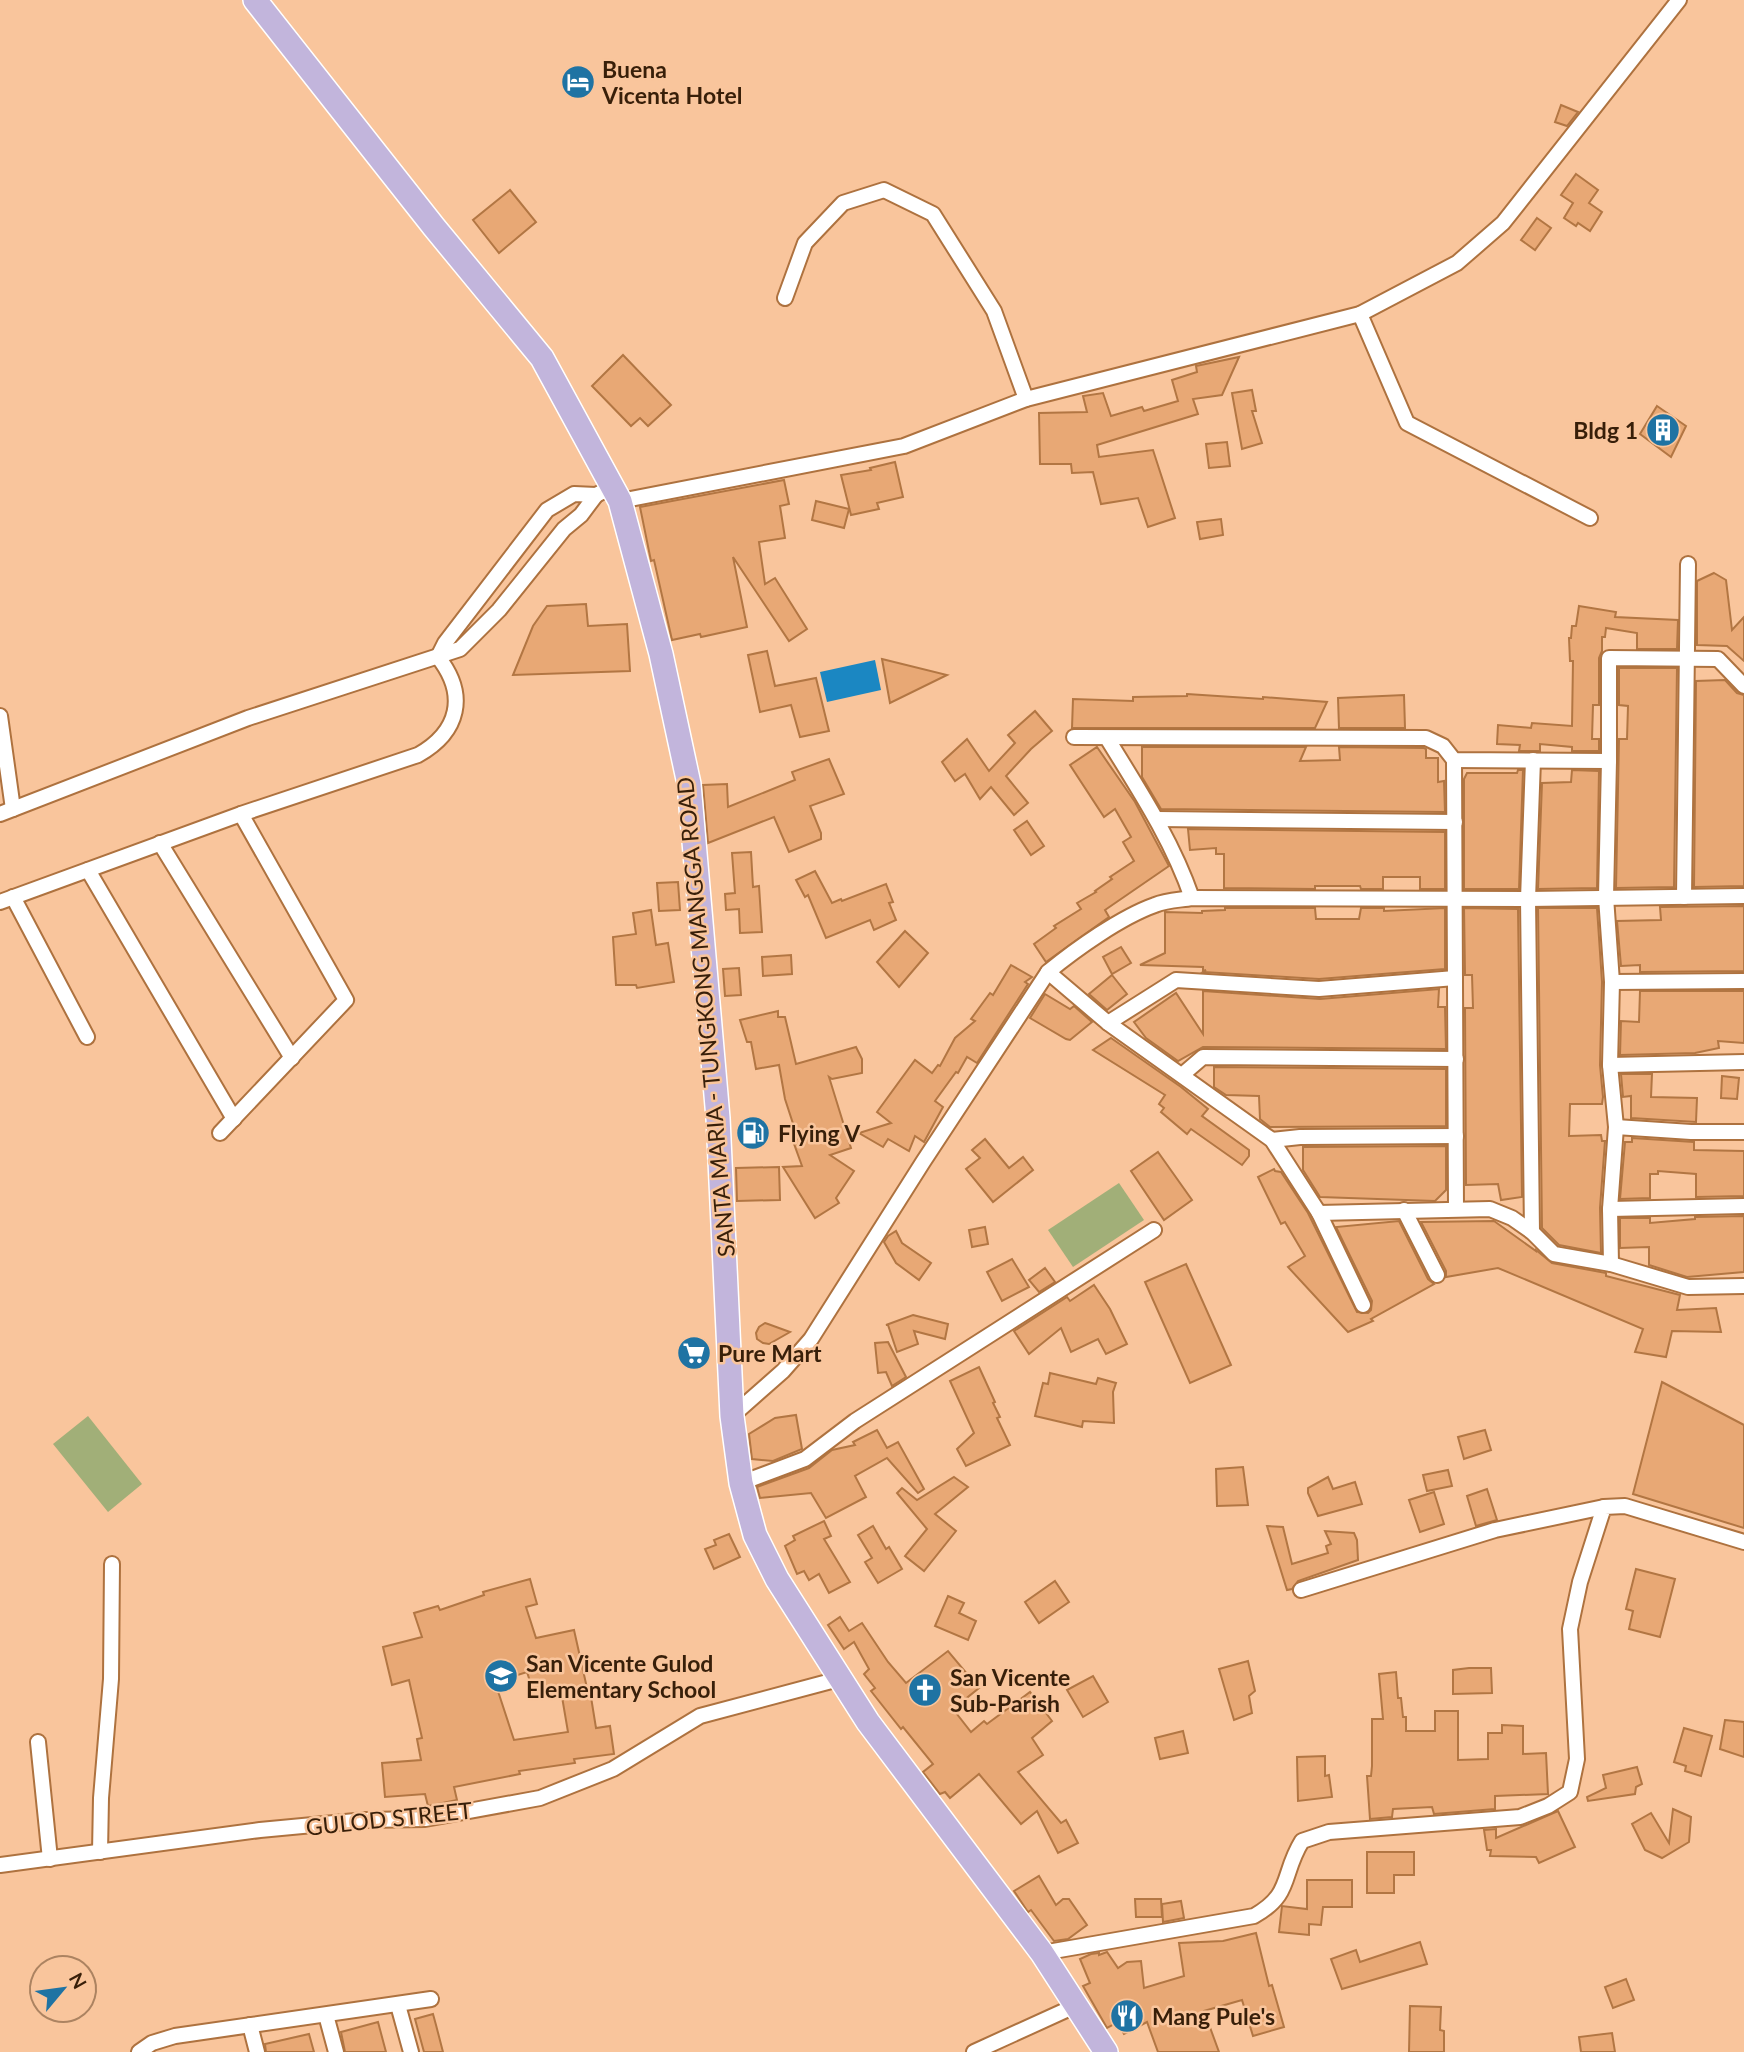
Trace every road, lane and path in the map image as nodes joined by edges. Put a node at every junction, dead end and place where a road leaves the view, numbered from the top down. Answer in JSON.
{"nodes":[{"id":1,"x":255,"y":0,"type":"edge"},
{"id":2,"x":1679,"y":0,"type":"edge"},
{"id":3,"x":785,"y":298,"type":"dead end"},
{"id":4,"x":1360,"y":314,"type":"junction"},
{"id":5,"x":1026,"y":399,"type":"junction"},
{"id":6,"x":610,"y":494,"type":"junction"},
{"id":7,"x":1590,"y":518,"type":"dead end"},
{"id":8,"x":1688,"y":564,"type":"dead end"},
{"id":9,"x":438,"y":657,"type":"junction"},
{"id":10,"x":1688,"y":659,"type":"junction"},
{"id":11,"x":1744,"y":686,"type":"edge"},
{"id":12,"x":0,"y":719,"type":"edge"},
{"id":13,"x":1074,"y":737,"type":"dead end"},
{"id":14,"x":1107,"y":737,"type":"junction"},
{"id":15,"x":1454,"y":760,"type":"junction"},
{"id":16,"x":1533,"y":760,"type":"junction"},
{"id":17,"x":1609,"y":761,"type":"junction"},
{"id":18,"x":7,"y":811,"type":"edge"},
{"id":19,"x":241,"y":814,"type":"junction"},
{"id":20,"x":1157,"y":819,"type":"junction"},
{"id":21,"x":1455,"y":822,"type":"junction"},
{"id":22,"x":160,"y":843,"type":"junction"},
{"id":23,"x":88,"y":870,"type":"junction"},
{"id":24,"x":1744,"y":896,"type":"edge"},
{"id":25,"x":1606,"y":897,"type":"junction"},
{"id":26,"x":1684,"y":897,"type":"junction"},
{"id":27,"x":1192,"y":898,"type":"junction"},
{"id":28,"x":1453,"y":898,"type":"junction"},
{"id":29,"x":1528,"y":899,"type":"junction"},
{"id":30,"x":6,"y":900,"type":"edge"},
{"id":31,"x":1048,"y":972,"type":"junction"},
{"id":32,"x":1455,"y":978,"type":"junction"},
{"id":33,"x":1744,"y":981,"type":"edge"},
{"id":34,"x":1612,"y":982,"type":"junction"},
{"id":35,"x":1108,"y":1023,"type":"junction"},
{"id":36,"x":87,"y":1037,"type":"dead end"},
{"id":37,"x":292,"y":1058,"type":"junction"},
{"id":38,"x":1456,"y":1059,"type":"junction"},
{"id":39,"x":1744,"y":1062,"type":"edge"},
{"id":40,"x":1610,"y":1065,"type":"junction"},
{"id":41,"x":1182,"y":1075,"type":"junction"},
{"id":42,"x":234,"y":1119,"type":"junction"},
{"id":43,"x":1616,"y":1127,"type":"junction"},
{"id":44,"x":1744,"y":1132,"type":"edge"},
{"id":45,"x":220,"y":1133,"type":"dead end"},
{"id":46,"x":1456,"y":1136,"type":"junction"},
{"id":47,"x":1272,"y":1140,"type":"junction"},
{"id":48,"x":1744,"y":1206,"type":"edge"},
{"id":49,"x":1456,"y":1208,"type":"junction"},
{"id":50,"x":1610,"y":1209,"type":"junction"},
{"id":51,"x":1404,"y":1210,"type":"junction"},
{"id":52,"x":1319,"y":1213,"type":"junction"},
{"id":53,"x":1154,"y":1230,"type":"dead end"},
{"id":54,"x":1532,"y":1232,"type":"junction"},
{"id":55,"x":1611,"y":1264,"type":"junction"},
{"id":56,"x":1437,"y":1275,"type":"dead end"},
{"id":57,"x":1744,"y":1286,"type":"edge"},
{"id":58,"x":1363,"y":1306,"type":"dead end"},
{"id":59,"x":732,"y":1416,"type":"junction"},
{"id":60,"x":741,"y":1483,"type":"junction"},
{"id":61,"x":1604,"y":1507,"type":"junction"},
{"id":62,"x":1744,"y":1542,"type":"edge"},
{"id":63,"x":112,"y":1564,"type":"dead end"},
{"id":64,"x":1301,"y":1590,"type":"dead end"},
{"id":65,"x":839,"y":1679,"type":"junction"},
{"id":66,"x":37,"y":1742,"type":"dead end"},
{"id":67,"x":100,"y":1852,"type":"junction"},
{"id":68,"x":50,"y":1859,"type":"junction"},
{"id":69,"x":0,"y":1865,"type":"edge"},
{"id":70,"x":1042,"y":1952,"type":"junction"},
{"id":71,"x":431,"y":1999,"type":"dead end"},
{"id":72,"x":398,"y":2005,"type":"junction"},
{"id":73,"x":1075,"y":2006,"type":"junction"},
{"id":74,"x":326,"y":2015,"type":"junction"},
{"id":75,"x":250,"y":2025,"type":"junction"},
{"id":76,"x":175,"y":2036,"type":"junction"},
{"id":77,"x":139,"y":2052,"type":"edge"},
{"id":78,"x":180,"y":2052,"type":"edge"},
{"id":79,"x":257,"y":2052,"type":"edge"},
{"id":80,"x":336,"y":2052,"type":"edge"},
{"id":81,"x":411,"y":2052,"type":"edge"},
{"id":82,"x":974,"y":2052,"type":"edge"},
{"id":83,"x":1106,"y":2052,"type":"edge"}],
"edges":[{"from":1,"to":6,"type":"main road","name":"SANTA MARIA - TUNGKONG MANGGA ROAD"},
{"from":2,"to":4,"type":"street"},
{"from":3,"to":5,"type":"street"},
{"from":4,"to":5,"type":"street"},
{"from":4,"to":7,"type":"street"},
{"from":5,"to":6,"type":"street"},
{"from":6,"to":9,"type":"street"},
{"from":6,"to":9,"type":"street"},
{"from":6,"to":59,"type":"main road","name":"SANTA MARIA - TUNGKONG MANGGA ROAD"},
{"from":8,"to":10,"type":"street"},
{"from":9,"to":18,"type":"street"},
{"from":9,"to":19,"type":"street"},
{"from":10,"to":11,"type":"street"},
{"from":10,"to":17,"type":"street"},
{"from":10,"to":26,"type":"street"},
{"from":12,"to":18,"type":"street"},
{"from":13,"to":14,"type":"street"},
{"from":14,"to":15,"type":"street"},
{"from":14,"to":20,"type":"street"},
{"from":15,"to":16,"type":"street"},
{"from":15,"to":21,"type":"street"},
{"from":16,"to":17,"type":"street"},
{"from":16,"to":29,"type":"street"},
{"from":17,"to":25,"type":"street"},
{"from":19,"to":22,"type":"street"},
{"from":19,"to":37,"type":"street"},
{"from":20,"to":21,"type":"street"},
{"from":20,"to":27,"type":"street"},
{"from":21,"to":28,"type":"street"},
{"from":22,"to":23,"type":"street"},
{"from":22,"to":37,"type":"street"},
{"from":23,"to":30,"type":"street"},
{"from":23,"to":42,"type":"street"},
{"from":24,"to":26,"type":"street"},
{"from":25,"to":26,"type":"street"},
{"from":25,"to":29,"type":"street"},
{"from":25,"to":34,"type":"street"},
{"from":27,"to":28,"type":"street"},
{"from":27,"to":31,"type":"street"},
{"from":28,"to":29,"type":"street"},
{"from":28,"to":32,"type":"street"},
{"from":29,"to":54,"type":"street"},
{"from":30,"to":36,"type":"street"},
{"from":31,"to":35,"type":"street"},
{"from":31,"to":59,"type":"street"},
{"from":32,"to":35,"type":"street"},
{"from":32,"to":38,"type":"street"},
{"from":33,"to":34,"type":"street"},
{"from":34,"to":40,"type":"street"},
{"from":35,"to":41,"type":"street"},
{"from":37,"to":42,"type":"street"},
{"from":38,"to":41,"type":"street"},
{"from":38,"to":46,"type":"street"},
{"from":39,"to":40,"type":"street"},
{"from":40,"to":43,"type":"street"},
{"from":41,"to":47,"type":"street"},
{"from":42,"to":45,"type":"street"},
{"from":43,"to":44,"type":"street"},
{"from":43,"to":50,"type":"street"},
{"from":46,"to":47,"type":"street"},
{"from":46,"to":49,"type":"street"},
{"from":47,"to":52,"type":"street"},
{"from":48,"to":50,"type":"street"},
{"from":49,"to":51,"type":"street"},
{"from":49,"to":54,"type":"street"},
{"from":50,"to":55,"type":"street"},
{"from":51,"to":52,"type":"street"},
{"from":51,"to":56,"type":"street"},
{"from":52,"to":58,"type":"street"},
{"from":53,"to":60,"type":"street"},
{"from":54,"to":55,"type":"street"},
{"from":55,"to":57,"type":"street"},
{"from":59,"to":60,"type":"main road","name":"SANTA MARIA - TUNGKONG MANGGA ROAD"},
{"from":60,"to":65,"type":"main road","name":"SANTA MARIA - TUNGKONG MANGGA ROAD"},
{"from":61,"to":62,"type":"street"},
{"from":61,"to":64,"type":"street"},
{"from":61,"to":70,"type":"street"},
{"from":63,"to":67,"type":"street"},
{"from":65,"to":67,"type":"street","name":"GULOD STREET"},
{"from":65,"to":70,"type":"main road","name":"SANTA MARIA - TUNGKONG MANGGA ROAD"},
{"from":66,"to":68,"type":"street"},
{"from":67,"to":68,"type":"street","name":"GULOD STREET"},
{"from":68,"to":69,"type":"street","name":"GULOD STREET"},
{"from":70,"to":73,"type":"main road","name":"SANTA MARIA - TUNGKONG MANGGA ROAD"},
{"from":71,"to":72,"type":"street"},
{"from":72,"to":74,"type":"street"},
{"from":72,"to":81,"type":"street"},
{"from":73,"to":82,"type":"street"},
{"from":73,"to":83,"type":"main road","name":"SANTA MARIA - TUNGKONG MANGGA ROAD"},
{"from":74,"to":75,"type":"street"},
{"from":74,"to":80,"type":"street"},
{"from":75,"to":76,"type":"street"},
{"from":75,"to":79,"type":"street"},
{"from":76,"to":77,"type":"street"},
{"from":76,"to":78,"type":"street"}]}
